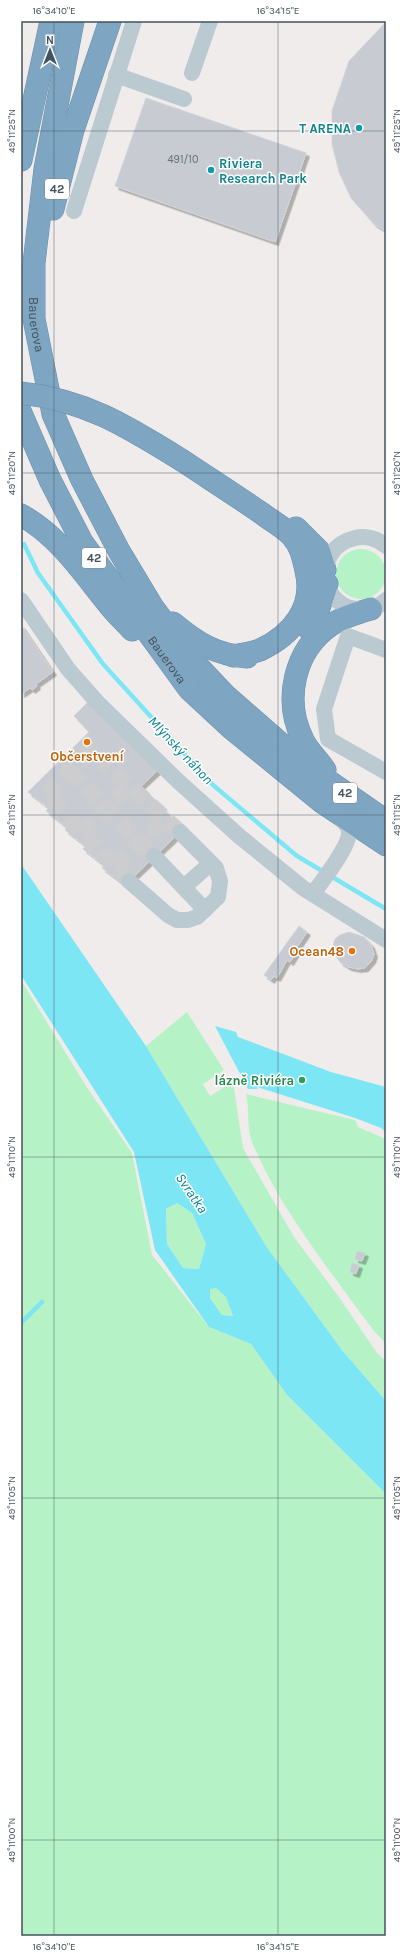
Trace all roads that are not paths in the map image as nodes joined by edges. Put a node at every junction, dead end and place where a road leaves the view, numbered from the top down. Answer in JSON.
{"nodes":[{"id":1,"x":51,"y":21,"type":"edge"},
{"id":2,"x":73,"y":21,"type":"edge"},
{"id":3,"x":110,"y":21,"type":"edge"},
{"id":4,"x":134,"y":21,"type":"edge"},
{"id":5,"x":210,"y":21,"type":"edge"},
{"id":6,"x":192,"y":73,"type":"dead end"},
{"id":7,"x":116,"y":75,"type":"junction"},
{"id":8,"x":184,"y":99,"type":"dead end"},
{"id":9,"x":21,"y":160,"type":"edge"},
{"id":10,"x":74,"y":211,"type":"dead end"},
{"id":11,"x":43,"y":363,"type":"junction"},
{"id":12,"x":21,"y":393,"type":"edge"},
{"id":13,"x":21,"y":413,"type":"edge"},
{"id":14,"x":240,"y":498,"type":"junction"},
{"id":15,"x":21,"y":515,"type":"edge"},
{"id":16,"x":386,"y":546,"type":"edge"},
{"id":17,"x":326,"y":577,"type":"junction"},
{"id":18,"x":378,"y":604,"type":"edge"},
{"id":19,"x":22,"y":605,"type":"edge"},
{"id":20,"x":152,"y":606,"type":"junction"},
{"id":21,"x":386,"y":650,"type":"edge"},
{"id":22,"x":233,"y":656,"type":"junction"},
{"id":23,"x":189,"y":689,"type":"junction"},
{"id":24,"x":386,"y":772,"type":"edge"},
{"id":25,"x":330,"y":795,"type":"junction"},
{"id":26,"x":386,"y":821,"type":"edge"},
{"id":27,"x":180,"y":832,"type":"tunnel mouth"},
{"id":28,"x":347,"y":842,"type":"junction"},
{"id":29,"x":386,"y":845,"type":"edge"},
{"id":30,"x":386,"y":849,"type":"edge"},
{"id":31,"x":154,"y":856,"type":"tunnel mouth"},
{"id":32,"x":211,"y":863,"type":"junction"},
{"id":33,"x":129,"y":881,"type":"tunnel mouth"},
{"id":34,"x":184,"y":887,"type":"junction"},
{"id":35,"x":316,"y":889,"type":"junction"},
{"id":36,"x":205,"y":910,"type":"junction"},
{"id":37,"x":386,"y":940,"type":"edge"}],
"edges":[{"from":1,"to":9,"type":"highway"},
{"from":2,"to":11,"type":"highway","name":"Bauerova","number":"42"},
{"from":3,"to":11,"type":"highway","number":"42"},
{"from":4,"to":7,"type":"street"},
{"from":5,"to":6,"type":"street"},
{"from":7,"to":8,"type":"street"},
{"from":7,"to":10,"type":"street"},
{"from":11,"to":20,"type":"highway","name":"Bauerova","number":"42"},
{"from":12,"to":14,"type":"highway","bridge":true},
{"from":13,"to":23,"type":"highway","name":"Bauerova","number":"42"},
{"from":14,"to":17,"type":"highway"},
{"from":14,"to":22,"type":"highway"},
{"from":15,"to":23,"type":"highway"},
{"from":16,"to":17,"type":"street"},
{"from":17,"to":18,"type":"street"},
{"from":17,"to":22,"type":"highway"},
{"from":18,"to":25,"type":"highway"},
{"from":19,"to":35,"type":"street"},
{"from":20,"to":22,"type":"highway"},
{"from":20,"to":25,"type":"highway","number":"42"},
{"from":21,"to":24,"type":"street"},
{"from":23,"to":25,"type":"highway","name":"Bauerova","number":"42"},
{"from":25,"to":26,"type":"highway","number":"42"},
{"from":25,"to":28,"type":"street"},
{"from":25,"to":29,"type":"highway","name":"Bauerova","number":"42"},
{"from":27,"to":32,"type":"street"},
{"from":28,"to":30,"type":"street"},
{"from":28,"to":35,"type":"street"},
{"from":31,"to":34,"type":"street"},
{"from":32,"to":34,"type":"street"},
{"from":32,"to":36,"type":"street"},
{"from":33,"to":36,"type":"street"},
{"from":34,"to":36,"type":"street"},
{"from":35,"to":37,"type":"street"}]}
